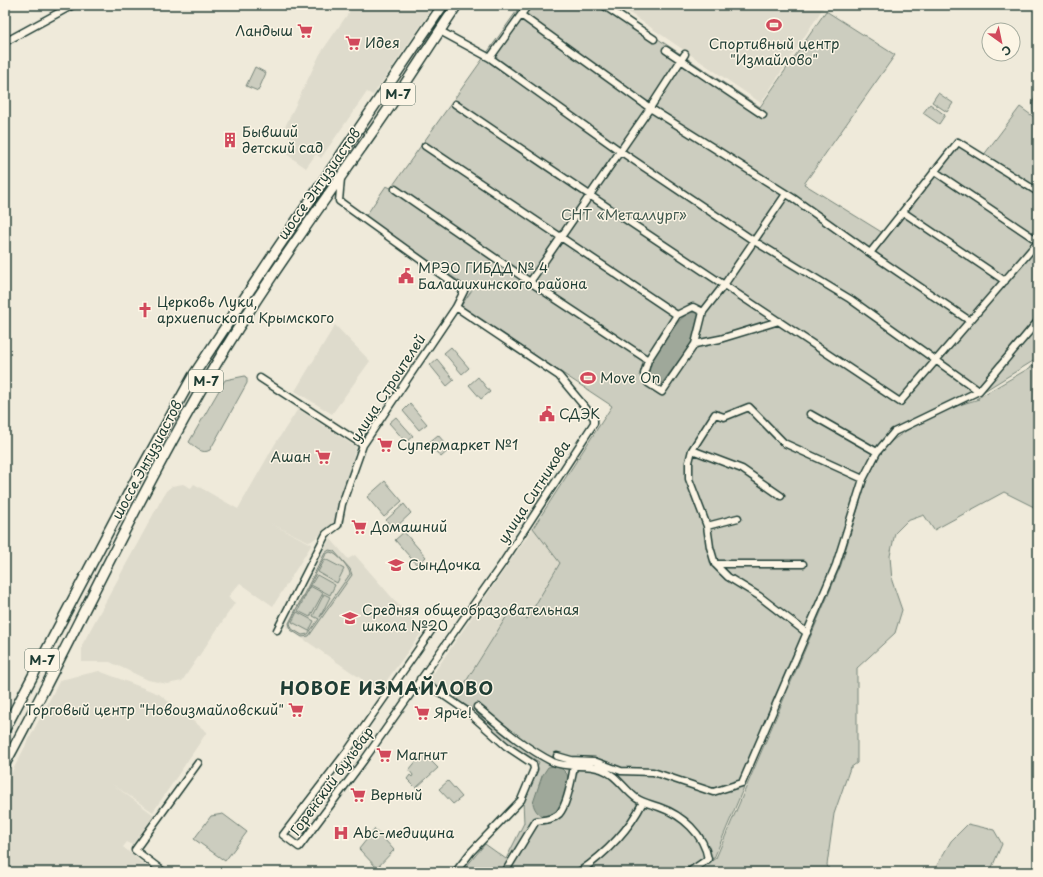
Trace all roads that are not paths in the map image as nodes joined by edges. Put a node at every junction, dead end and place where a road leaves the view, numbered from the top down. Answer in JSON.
{"nodes":[{"id":1,"x":73,"y":5,"type":"edge"},
{"id":2,"x":443,"y":5,"type":"edge"},
{"id":3,"x":457,"y":5,"type":"edge"},
{"id":4,"x":528,"y":5,"type":"edge"},
{"id":5,"x":603,"y":5,"type":"edge"},
{"id":6,"x":521,"y":15,"type":"junction"},
{"id":7,"x":440,"y":31,"type":"junction"},
{"id":8,"x":654,"y":39,"type":"dead end"},
{"id":9,"x":5,"y":42,"type":"edge"},
{"id":10,"x":666,"y":50,"type":"dead end"},
{"id":11,"x":683,"y":57,"type":"junction"},
{"id":12,"x":490,"y":58,"type":"junction"},
{"id":13,"x":455,"y":104,"type":"dead end"},
{"id":14,"x":650,"y":108,"type":"junction"},
{"id":15,"x":763,"y":115,"type":"dead end"},
{"id":16,"x":425,"y":146,"type":"dead end"},
{"id":17,"x":620,"y":151,"type":"junction"},
{"id":18,"x":934,"y":172,"type":"junction"},
{"id":19,"x":341,"y":176,"type":"junction"},
{"id":20,"x":395,"y":189,"type":"dead end"},
{"id":21,"x":1038,"y":192,"type":"edge"},
{"id":22,"x":786,"y":194,"type":"junction"},
{"id":23,"x":590,"y":195,"type":"junction"},
{"id":24,"x":903,"y":212,"type":"junction"},
{"id":25,"x":560,"y":238,"type":"junction"},
{"id":26,"x":754,"y":241,"type":"junction"},
{"id":27,"x":1038,"y":242,"type":"edge"},
{"id":28,"x":870,"y":253,"type":"junction"},
{"id":29,"x":1004,"y":280,"type":"junction"},
{"id":30,"x":530,"y":282,"type":"junction"},
{"id":31,"x":724,"y":285,"type":"junction"},
{"id":32,"x":456,"y":307,"type":"junction"},
{"id":33,"x":703,"y":312,"type":"junction"},
{"id":34,"x":677,"y":315,"type":"junction"},
{"id":35,"x":779,"y":321,"type":"junction"},
{"id":36,"x":970,"y":321,"type":"junction"},
{"id":37,"x":1038,"y":321,"type":"edge"},
{"id":38,"x":695,"y":344,"type":"junction"},
{"id":39,"x":648,"y":360,"type":"junction"},
{"id":40,"x":936,"y":362,"type":"junction"},
{"id":41,"x":260,"y":378,"type":"dead end"},
{"id":42,"x":979,"y":392,"type":"junction"},
{"id":43,"x":810,"y":414,"type":"dead end"},
{"id":44,"x":363,"y":445,"type":"junction"},
{"id":45,"x":692,"y":450,"type":"junction"},
{"id":46,"x":877,"y":452,"type":"junction"},
{"id":47,"x":863,"y":479,"type":"junction"},
{"id":48,"x":781,"y":496,"type":"dead end"},
{"id":49,"x":738,"y":518,"type":"dead end"},
{"id":50,"x":708,"y":526,"type":"junction"},
{"id":51,"x":715,"y":564,"type":"junction"},
{"id":52,"x":803,"y":564,"type":"dead end"},
{"id":53,"x":277,"y":630,"type":"dead end"},
{"id":54,"x":431,"y":631,"type":"dead end"},
{"id":55,"x":807,"y":633,"type":"junction"},
{"id":56,"x":444,"y":646,"type":"joint"},
{"id":57,"x":420,"y":679,"type":"junction"},
{"id":58,"x":476,"y":707,"type":"dead end"},
{"id":59,"x":5,"y":729,"type":"edge"},
{"id":60,"x":557,"y":756,"type":"dead end"},
{"id":61,"x":198,"y":763,"type":"dead end"},
{"id":62,"x":5,"y":764,"type":"edge"},
{"id":63,"x":574,"y":766,"type":"junction"},
{"id":64,"x":642,"y":802,"type":"junction"},
{"id":65,"x":164,"y":872,"type":"edge"},
{"id":66,"x":459,"y":872,"type":"edge"},
{"id":67,"x":505,"y":872,"type":"edge"},
{"id":68,"x":579,"y":872,"type":"edge"},
{"id":69,"x":689,"y":872,"type":"edge"}],
"edges":[{"from":1,"to":9,"type":"street"},
{"from":2,"to":59,"type":"highway","name":"шоссе Энтузиастов","number":"М-7"},
{"from":3,"to":7,"type":"highway","name":"шоссе Энтузиастов","number":"М-7"},
{"from":4,"to":6,"type":"street"},
{"from":5,"to":8,"type":"street"},
{"from":6,"to":12,"type":"street"},
{"from":6,"to":14,"type":"street"},
{"from":7,"to":12,"type":"street"},
{"from":7,"to":19,"type":"highway","name":"шоссе Энтузиастов","number":"М-7"},
{"from":10,"to":11,"type":"street"},
{"from":11,"to":14,"type":"street"},
{"from":11,"to":15,"type":"street"},
{"from":12,"to":17,"type":"street"},
{"from":13,"to":23,"type":"street"},
{"from":14,"to":17,"type":"street"},
{"from":14,"to":22,"type":"street"},
{"from":16,"to":25,"type":"street"},
{"from":17,"to":23,"type":"street"},
{"from":17,"to":26,"type":"street"},
{"from":18,"to":21,"type":"street"},
{"from":18,"to":24,"type":"street"},
{"from":18,"to":27,"type":"street"},
{"from":19,"to":32,"type":"street","name":"улица Строителей"},
{"from":19,"to":62,"type":"highway","name":"шоссе Энтузиастов","number":"М-7"},
{"from":20,"to":30,"type":"street"},
{"from":22,"to":26,"type":"street"},
{"from":22,"to":28,"type":"street"},
{"from":23,"to":25,"type":"street"},
{"from":23,"to":31,"type":"street"},
{"from":24,"to":28,"type":"street"},
{"from":24,"to":29,"type":"street"},
{"from":25,"to":30,"type":"street"},
{"from":25,"to":34,"type":"street"},
{"from":26,"to":31,"type":"street"},
{"from":26,"to":40,"type":"street"},
{"from":27,"to":29,"type":"street"},
{"from":28,"to":36,"type":"street"},
{"from":29,"to":36,"type":"street"},
{"from":30,"to":39,"type":"street"},
{"from":31,"to":33,"type":"street"},
{"from":31,"to":35,"type":"street"},
{"from":32,"to":44,"type":"street","name":"улица Строителей"},
{"from":32,"to":56,"type":"street","name":"улица Ситникова"},
{"from":33,"to":34,"type":"street"},
{"from":33,"to":38,"type":"street"},
{"from":34,"to":39,"type":"street"},
{"from":35,"to":38,"type":"street"},
{"from":35,"to":40,"type":"street"},
{"from":36,"to":40,"type":"street"},
{"from":37,"to":42,"type":"street"},
{"from":38,"to":39,"type":"street"},
{"from":40,"to":42,"type":"street"},
{"from":41,"to":44,"type":"street"},
{"from":42,"to":46,"type":"street"},
{"from":43,"to":46,"type":"street"},
{"from":44,"to":53,"type":"street","name":"улица Строителей"},
{"from":45,"to":47,"type":"street"},
{"from":45,"to":48,"type":"street"},
{"from":45,"to":50,"type":"street"},
{"from":46,"to":47,"type":"street"},
{"from":47,"to":55,"type":"street"},
{"from":49,"to":50,"type":"street"},
{"from":50,"to":51,"type":"street"},
{"from":51,"to":52,"type":"street"},
{"from":51,"to":55,"type":"street"},
{"from":54,"to":57,"type":"street","name":"Горенский бульвар"},
{"from":55,"to":60,"type":"street"},
{"from":56,"to":57,"type":"street","name":"Горенский бульвар"},
{"from":57,"to":66,"type":"street"},
{"from":58,"to":63,"type":"street"},
{"from":61,"to":65,"type":"street"},
{"from":63,"to":64,"type":"street"},
{"from":63,"to":67,"type":"street"},
{"from":64,"to":68,"type":"street"},
{"from":64,"to":69,"type":"street"}]}
